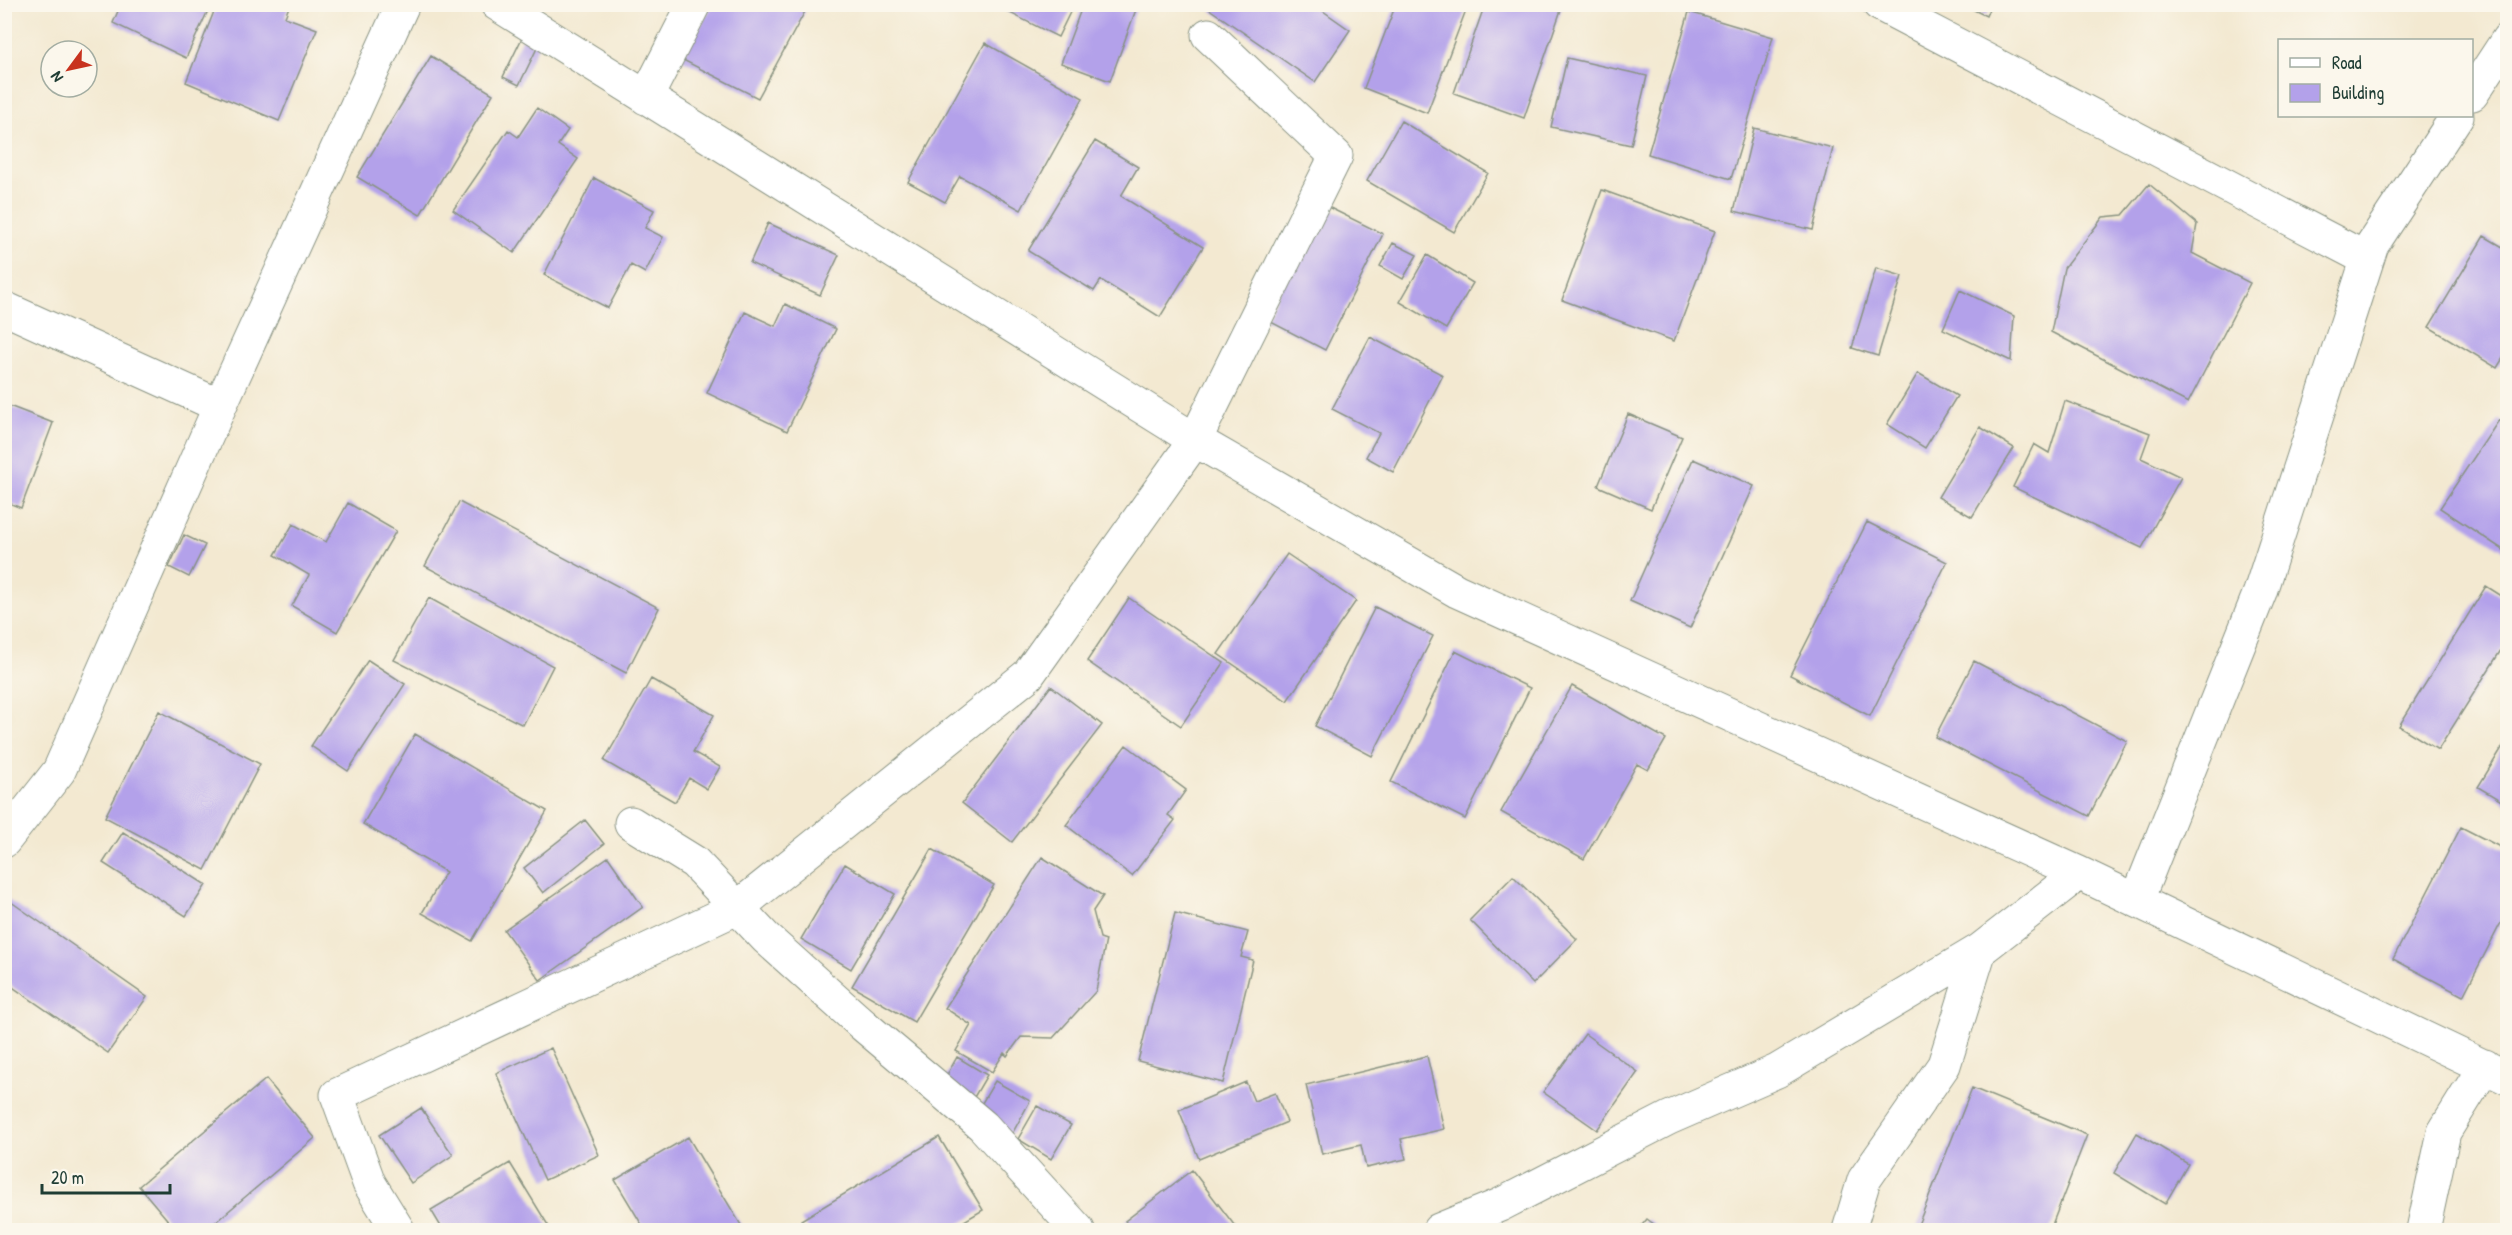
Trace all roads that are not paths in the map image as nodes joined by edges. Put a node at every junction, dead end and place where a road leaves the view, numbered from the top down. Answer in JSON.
{"nodes":[{"id":1,"x":404,"y":4,"type":"edge"},
{"id":2,"x":497,"y":4,"type":"edge"},
{"id":3,"x":694,"y":4,"type":"edge"},
{"id":4,"x":1879,"y":4,"type":"edge"},
{"id":5,"x":1208,"y":35,"type":"dead end"},
{"id":6,"x":2508,"y":39,"type":"edge"},
{"id":7,"x":2473,"y":92,"type":"edge"},
{"id":8,"x":646,"y":98,"type":"junction"},
{"id":9,"x":2456,"y":117,"type":"edge"},
{"id":10,"x":2367,"y":259,"type":"junction"},
{"id":11,"x":4,"y":308,"type":"edge"},
{"id":12,"x":220,"y":406,"type":"junction"},
{"id":13,"x":1195,"y":440,"type":"junction"},
{"id":14,"x":631,"y":823,"type":"dead end"},
{"id":15,"x":4,"y":841,"type":"edge"},
{"id":16,"x":2079,"y":873,"type":"junction"},
{"id":17,"x":2137,"y":900,"type":"junction"},
{"id":18,"x":737,"y":908,"type":"junction"},
{"id":19,"x":1980,"y":950,"type":"junction"},
{"id":20,"x":2496,"y":1072,"type":"edge"},
{"id":21,"x":398,"y":1230,"type":"edge"},
{"id":22,"x":1078,"y":1230,"type":"edge"},
{"id":23,"x":1439,"y":1230,"type":"edge"},
{"id":24,"x":1849,"y":1230,"type":"edge"},
{"id":25,"x":2423,"y":1230,"type":"edge"}],
"edges":[{"from":1,"to":12,"type":"street"},
{"from":2,"to":8,"type":"street"},
{"from":3,"to":8,"type":"street"},
{"from":4,"to":10,"type":"street"},
{"from":5,"to":13,"type":"street"},
{"from":6,"to":7,"type":"street"},
{"from":8,"to":13,"type":"street"},
{"from":9,"to":10,"type":"street"},
{"from":10,"to":17,"type":"street"},
{"from":11,"to":12,"type":"street"},
{"from":12,"to":15,"type":"street"},
{"from":13,"to":16,"type":"street"},
{"from":13,"to":18,"type":"street"},
{"from":14,"to":18,"type":"street"},
{"from":16,"to":17,"type":"street"},
{"from":16,"to":19,"type":"street"},
{"from":17,"to":20,"type":"street"},
{"from":18,"to":21,"type":"street"},
{"from":18,"to":22,"type":"street"},
{"from":19,"to":23,"type":"street"},
{"from":19,"to":24,"type":"street"},
{"from":20,"to":25,"type":"street"}]}
